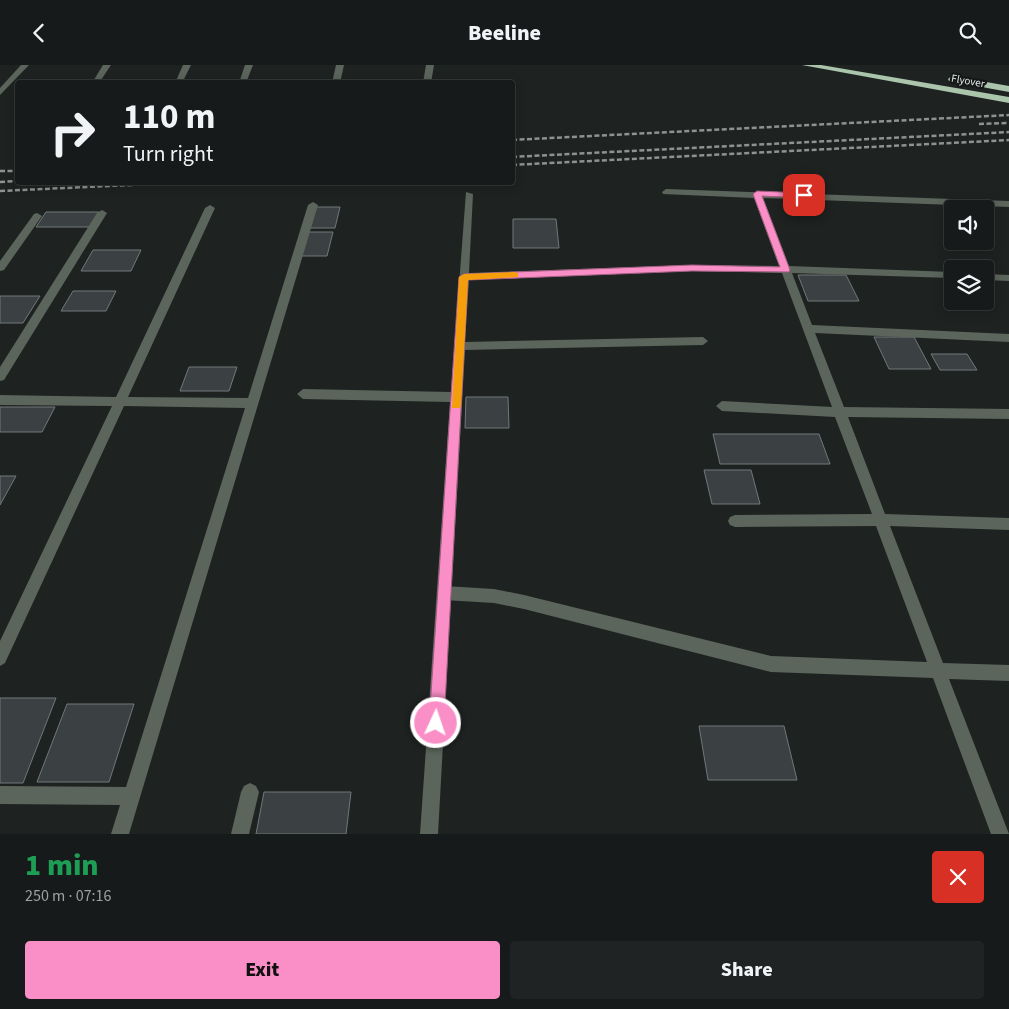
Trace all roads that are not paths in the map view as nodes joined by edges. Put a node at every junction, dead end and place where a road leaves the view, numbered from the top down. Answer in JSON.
{"nodes":[{"id":1,"x":25,"y":65,"type":"edge"},
{"id":2,"x":107,"y":65,"type":"edge"},
{"id":3,"x":187,"y":65,"type":"edge"},
{"id":4,"x":250,"y":65,"type":"edge"},
{"id":5,"x":340,"y":65,"type":"edge"},
{"id":6,"x":430,"y":65,"type":"edge"},
{"id":7,"x":806,"y":65,"type":"edge"},
{"id":8,"x":942,"y":78,"type":"dead end"},
{"id":9,"x":97,"y":80,"type":"edge"},
{"id":10,"x":180,"y":80,"type":"edge"},
{"id":11,"x":243,"y":80,"type":"edge"},
{"id":12,"x":337,"y":80,"type":"edge"},
{"id":13,"x":428,"y":80,"type":"edge"},
{"id":14,"x":1009,"y":89,"type":"edge"},
{"id":15,"x":0,"y":93,"type":"edge"},
{"id":16,"x":1009,"y":100,"type":"edge"},
{"id":17,"x":666,"y":192,"type":"dead end"},
{"id":18,"x":469,"y":194,"type":"dead end"},
{"id":19,"x":757,"y":194,"type":"junction"},
{"id":20,"x":1009,"y":204,"type":"edge"},
{"id":21,"x":313,"y":205,"type":"dead end"},
{"id":22,"x":210,"y":208,"type":"dead end"},
{"id":23,"x":102,"y":213,"type":"dead end"},
{"id":24,"x":37,"y":216,"type":"dead end"},
{"id":25,"x":0,"y":267,"type":"edge"},
{"id":26,"x":786,"y":270,"type":"junction"},
{"id":27,"x":944,"y":275,"type":"edge"},
{"id":28,"x":464,"y":277,"type":"junction"},
{"id":29,"x":994,"y":277,"type":"edge"},
{"id":30,"x":1009,"y":278,"type":"edge"},
{"id":31,"x":808,"y":329,"type":"junction"},
{"id":32,"x":1009,"y":338,"type":"edge"},
{"id":33,"x":703,"y":341,"type":"dead end"},
{"id":34,"x":460,"y":346,"type":"junction"},
{"id":35,"x":0,"y":377,"type":"edge"},
{"id":36,"x":303,"y":394,"type":"dead end"},
{"id":37,"x":456,"y":397,"type":"junction"},
{"id":38,"x":0,"y":400,"type":"edge"},
{"id":39,"x":119,"y":403,"type":"junction"},
{"id":40,"x":252,"y":403,"type":"junction"},
{"id":41,"x":722,"y":406,"type":"dead end"},
{"id":42,"x":840,"y":412,"type":"junction"},
{"id":43,"x":1009,"y":414,"type":"edge"},
{"id":44,"x":881,"y":520,"type":"junction"},
{"id":45,"x":734,"y":521,"type":"dead end"},
{"id":46,"x":1009,"y":524,"type":"edge"},
{"id":47,"x":444,"y":593,"type":"junction"},
{"id":48,"x":0,"y":658,"type":"edge"},
{"id":49,"x":939,"y":672,"type":"junction"},
{"id":50,"x":1009,"y":673,"type":"edge"},
{"id":51,"x":250,"y":792,"type":"dead end"},
{"id":52,"x":0,"y":795,"type":"edge"},
{"id":53,"x":132,"y":796,"type":"junction"},
{"id":54,"x":120,"y":834,"type":"edge"},
{"id":55,"x":240,"y":834,"type":"edge"},
{"id":56,"x":429,"y":834,"type":"edge"},
{"id":57,"x":1000,"y":834,"type":"edge"}],
"edges":[{"from":1,"to":15,"type":"street"},
{"from":2,"to":9,"type":"street"},
{"from":3,"to":10,"type":"street"},
{"from":4,"to":11,"type":"street"},
{"from":5,"to":12,"type":"street"},
{"from":6,"to":13,"type":"street"},
{"from":7,"to":16,"type":"highway","name":"Flyover"},
{"from":8,"to":14,"type":"highway","name":"Flyover"},
{"from":17,"to":19,"type":"street"},
{"from":18,"to":28,"type":"street"},
{"from":19,"to":20,"type":"street"},
{"from":19,"to":26,"type":"street"},
{"from":21,"to":40,"type":"street"},
{"from":22,"to":39,"type":"street"},
{"from":23,"to":35,"type":"street"},
{"from":24,"to":25,"type":"street"},
{"from":26,"to":27,"type":"street"},
{"from":26,"to":28,"type":"street"},
{"from":26,"to":31,"type":"street"},
{"from":28,"to":34,"type":"street"},
{"from":29,"to":30,"type":"street"},
{"from":31,"to":32,"type":"street"},
{"from":31,"to":42,"type":"street"},
{"from":33,"to":34,"type":"street"},
{"from":34,"to":37,"type":"street"},
{"from":36,"to":37,"type":"street"},
{"from":37,"to":47,"type":"street"},
{"from":38,"to":39,"type":"street"},
{"from":39,"to":40,"type":"street"},
{"from":39,"to":48,"type":"street"},
{"from":40,"to":53,"type":"street"},
{"from":41,"to":42,"type":"street"},
{"from":42,"to":43,"type":"street"},
{"from":42,"to":44,"type":"street"},
{"from":44,"to":45,"type":"street"},
{"from":44,"to":46,"type":"street"},
{"from":44,"to":49,"type":"street"},
{"from":47,"to":49,"type":"street"},
{"from":47,"to":56,"type":"street"},
{"from":49,"to":50,"type":"street"},
{"from":49,"to":57,"type":"street"},
{"from":51,"to":55,"type":"street"},
{"from":52,"to":53,"type":"street"},
{"from":53,"to":54,"type":"street"}]}
